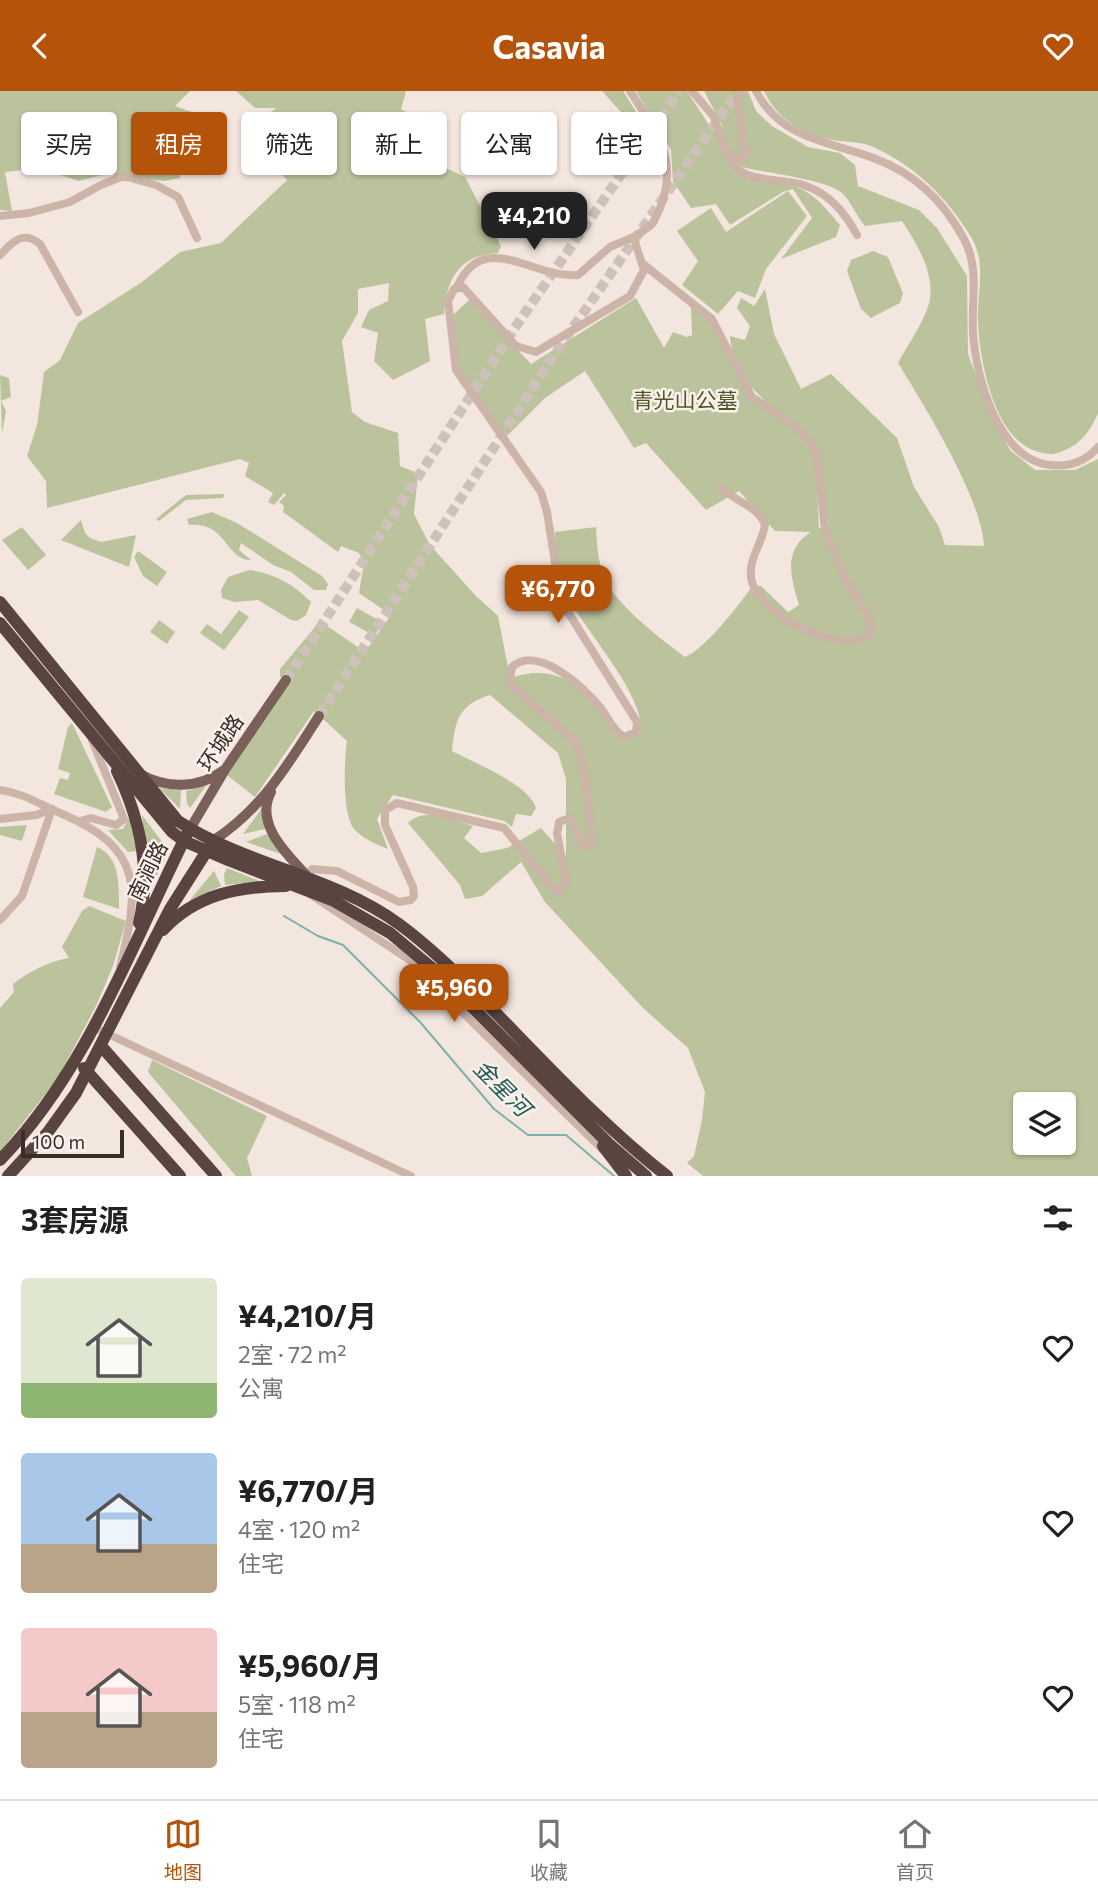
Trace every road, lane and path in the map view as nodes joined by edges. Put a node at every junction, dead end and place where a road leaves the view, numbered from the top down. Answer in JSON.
{"nodes":[{"id":1,"x":630,"y":91,"type":"edge"},
{"id":2,"x":692,"y":91,"type":"edge"},
{"id":3,"x":736,"y":91,"type":"edge"},
{"id":4,"x":756,"y":91,"type":"edge"},
{"id":5,"x":726,"y":151,"type":"junction"},
{"id":6,"x":0,"y":216,"type":"edge"},
{"id":7,"x":857,"y":235,"type":"dead end"},
{"id":8,"x":636,"y":236,"type":"junction"},
{"id":9,"x":197,"y":238,"type":"dead end"},
{"id":10,"x":0,"y":254,"type":"edge"},
{"id":11,"x":643,"y":264,"type":"junction"},
{"id":12,"x":457,"y":287,"type":"junction"},
{"id":13,"x":78,"y":312,"type":"dead end"},
{"id":14,"x":1098,"y":447,"type":"edge"},
{"id":15,"x":721,"y":487,"type":"dead end"},
{"id":16,"x":0,"y":602,"type":"edge"},
{"id":17,"x":0,"y":623,"type":"edge"},
{"id":18,"x":286,"y":680,"type":"tunnel mouth"},
{"id":19,"x":319,"y":716,"type":"tunnel mouth"},
{"id":20,"x":85,"y":723,"type":"junction"},
{"id":21,"x":108,"y":752,"type":"junction"},
{"id":22,"x":226,"y":768,"type":"junction"},
{"id":23,"x":139,"y":774,"type":"junction"},
{"id":24,"x":273,"y":786,"type":"junction"},
{"id":25,"x":0,"y":790,"type":"edge"},
{"id":26,"x":52,"y":809,"type":"junction"},
{"id":27,"x":0,"y":819,"type":"edge"},
{"id":28,"x":80,"y":821,"type":"junction"},
{"id":29,"x":190,"y":829,"type":"junction"},
{"id":30,"x":184,"y":841,"type":"junction"},
{"id":31,"x":211,"y":846,"type":"junction"},
{"id":32,"x":301,"y":883,"type":"junction"},
{"id":33,"x":0,"y":920,"type":"edge"},
{"id":34,"x":150,"y":947,"type":"junction"},
{"id":35,"x":131,"y":948,"type":"junction"},
{"id":36,"x":117,"y":977,"type":"junction"},
{"id":37,"x":93,"y":1027,"type":"junction"},
{"id":38,"x":108,"y":1034,"type":"junction"},
{"id":39,"x":102,"y":1047,"type":"junction"},
{"id":40,"x":74,"y":1062,"type":"junction"},
{"id":41,"x":89,"y":1071,"type":"junction"},
{"id":42,"x":587,"y":1113,"type":"junction"},
{"id":43,"x":612,"y":1158,"type":"junction"},
{"id":44,"x":0,"y":1160,"type":"edge"},
{"id":45,"x":8,"y":1176,"type":"edge"},
{"id":46,"x":180,"y":1176,"type":"edge"},
{"id":47,"x":216,"y":1176,"type":"edge"},
{"id":48,"x":411,"y":1176,"type":"edge"},
{"id":49,"x":625,"y":1176,"type":"edge"},
{"id":50,"x":646,"y":1176,"type":"edge"},
{"id":51,"x":667,"y":1176,"type":"edge"}],
"edges":[{"from":1,"to":8,"type":"street"},
{"from":2,"to":5,"type":"street"},
{"from":3,"to":5,"type":"street"},
{"from":4,"to":14,"type":"street"},
{"from":5,"to":7,"type":"street"},
{"from":6,"to":9,"type":"street"},
{"from":8,"to":11,"type":"street"},
{"from":8,"to":12,"type":"street"},
{"from":10,"to":13,"type":"street"},
{"from":11,"to":12,"type":"street"},
{"from":11,"to":15,"type":"street"},
{"from":12,"to":32,"type":"street"},
{"from":16,"to":23,"type":"highway","name":"南涧路"},
{"from":17,"to":20,"type":"highway","name":"南涧路"},
{"from":18,"to":22,"type":"main road","name":"环城路"},
{"from":19,"to":24,"type":"main road"},
{"from":20,"to":21,"type":"highway","name":"南涧路"},
{"from":20,"to":28,"type":"street"},
{"from":21,"to":30,"type":"highway","name":"南涧路"},
{"from":21,"to":35,"type":"highway"},
{"from":22,"to":23,"type":"main road"},
{"from":22,"to":29,"type":"main road","name":"环城路"},
{"from":23,"to":29,"type":"highway","name":"南涧路"},
{"from":24,"to":31,"type":"main road"},
{"from":24,"to":32,"type":"main road"},
{"from":25,"to":26,"type":"street"},
{"from":26,"to":27,"type":"street"},
{"from":26,"to":28,"type":"street"},
{"from":26,"to":33,"type":"street"},
{"from":28,"to":36,"type":"street"},
{"from":29,"to":30,"type":"highway"},
{"from":29,"to":31,"type":"highway","name":"南涧路"},
{"from":30,"to":31,"type":"highway"},
{"from":30,"to":35,"type":"highway","name":"南涧路"},
{"from":31,"to":32,"type":"highway"},
{"from":31,"to":34,"type":"highway","name":"南涧路"},
{"from":32,"to":34,"type":"highway"},
{"from":32,"to":42,"type":"highway"},
{"from":32,"to":43,"type":"street"},
{"from":34,"to":38,"type":"highway","name":"南涧路"},
{"from":35,"to":36,"type":"highway","name":"南涧路"},
{"from":36,"to":37,"type":"highway","name":"南涧路"},
{"from":37,"to":38,"type":"street"},
{"from":37,"to":40,"type":"highway","name":"南涧路"},
{"from":38,"to":39,"type":"highway","name":"南涧路"},
{"from":38,"to":48,"type":"street"},
{"from":39,"to":41,"type":"highway","name":"南涧路"},
{"from":39,"to":47,"type":"highway"},
{"from":40,"to":41,"type":"highway"},
{"from":40,"to":44,"type":"highway","name":"南涧路"},
{"from":41,"to":45,"type":"highway","name":"南涧路"},
{"from":41,"to":46,"type":"highway"},
{"from":42,"to":43,"type":"highway"},
{"from":42,"to":50,"type":"highway"},
{"from":42,"to":51,"type":"highway"},
{"from":43,"to":49,"type":"highway"}]}
